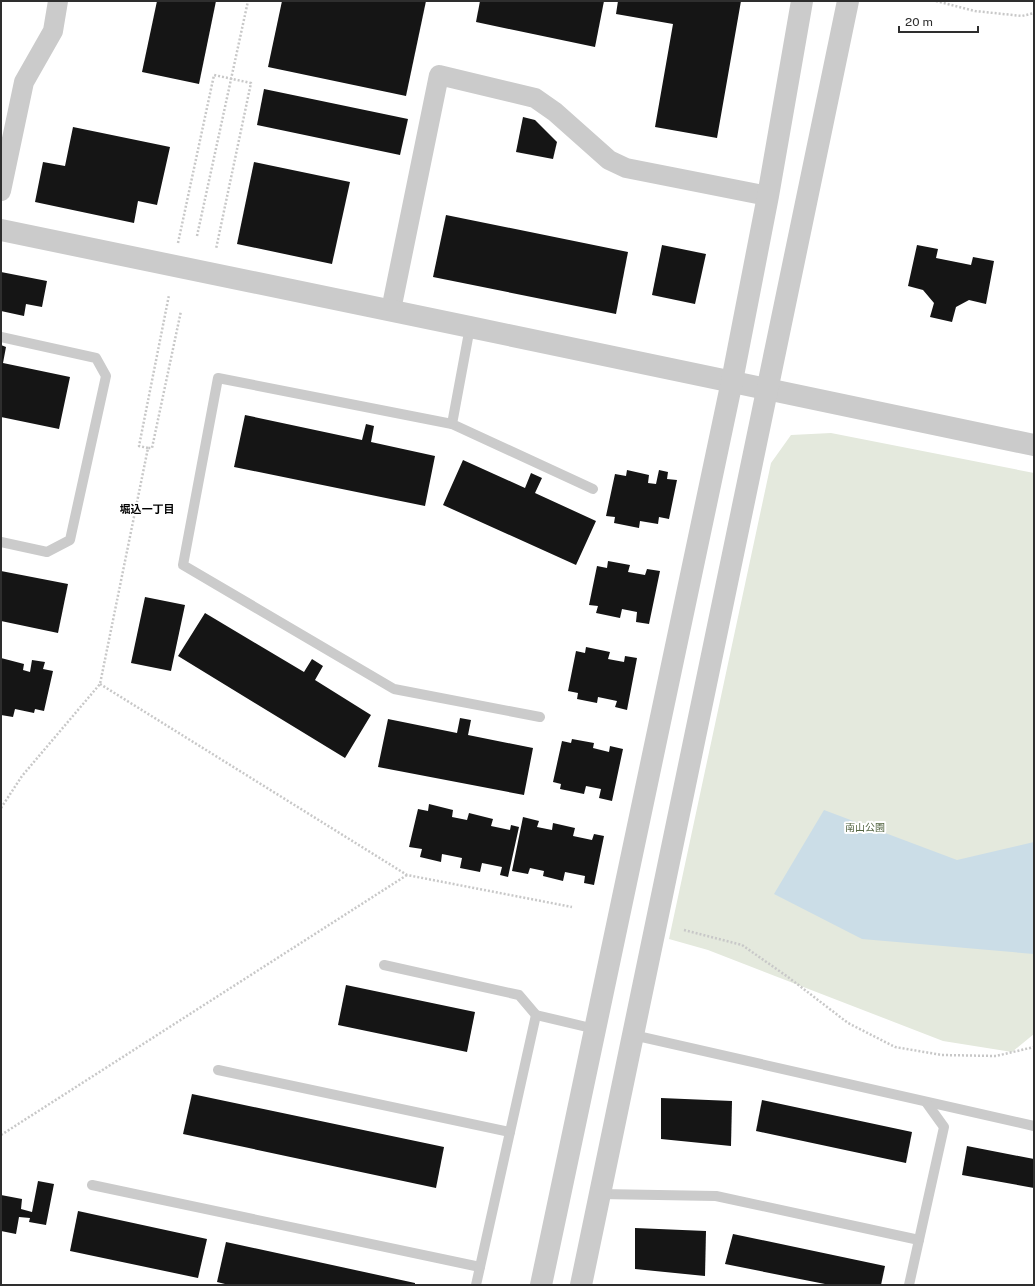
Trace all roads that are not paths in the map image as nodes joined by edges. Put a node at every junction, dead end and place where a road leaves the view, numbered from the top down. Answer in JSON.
{"nodes":[{"id":1,"x":58,"y":1,"type":"edge"},
{"id":2,"x":802,"y":1,"type":"edge"},
{"id":3,"x":848,"y":1,"type":"edge"},
{"id":4,"x":1,"y":191,"type":"edge"},
{"id":5,"x":768,"y":196,"type":"junction"},
{"id":6,"x":1,"y":230,"type":"edge"},
{"id":7,"x":391,"y":310,"type":"junction"},
{"id":8,"x":470,"y":327,"type":"junction"},
{"id":9,"x":1,"y":337,"type":"edge"},
{"id":10,"x":732,"y":381,"type":"junction"},
{"id":11,"x":768,"y":390,"type":"junction"},
{"id":12,"x":452,"y":424,"type":"junction"},
{"id":13,"x":1034,"y":445,"type":"edge"},
{"id":14,"x":593,"y":489,"type":"dead end"},
{"id":15,"x":1,"y":542,"type":"edge"},
{"id":16,"x":540,"y":717,"type":"dead end"},
{"id":17,"x":384,"y":965,"type":"dead end"},
{"id":18,"x":536,"y":1015,"type":"junction"},
{"id":19,"x":595,"y":1029,"type":"junction"},
{"id":20,"x":633,"y":1035,"type":"junction"},
{"id":21,"x":218,"y":1070,"type":"dead end"},
{"id":22,"x":926,"y":1102,"type":"junction"},
{"id":23,"x":1034,"y":1126,"type":"edge"},
{"id":24,"x":510,"y":1132,"type":"junction"},
{"id":25,"x":92,"y":1185,"type":"dead end"},
{"id":26,"x":600,"y":1194,"type":"junction"},
{"id":27,"x":919,"y":1240,"type":"junction"},
{"id":28,"x":480,"y":1267,"type":"junction"},
{"id":29,"x":476,"y":1285,"type":"edge"},
{"id":30,"x":541,"y":1285,"type":"edge"},
{"id":31,"x":581,"y":1285,"type":"edge"},
{"id":32,"x":909,"y":1285,"type":"edge"}],
"edges":[{"from":1,"to":4,"type":"street"},
{"from":2,"to":5,"type":"street"},
{"from":3,"to":11,"type":"street"},
{"from":5,"to":7,"type":"street"},
{"from":5,"to":10,"type":"street"},
{"from":6,"to":7,"type":"street"},
{"from":7,"to":8,"type":"street"},
{"from":8,"to":10,"type":"street"},
{"from":8,"to":12,"type":"lane"},
{"from":9,"to":15,"type":"lane"},
{"from":10,"to":11,"type":"street"},
{"from":10,"to":19,"type":"street"},
{"from":11,"to":13,"type":"street"},
{"from":11,"to":20,"type":"street"},
{"from":12,"to":14,"type":"lane"},
{"from":12,"to":16,"type":"lane"},
{"from":17,"to":18,"type":"lane"},
{"from":18,"to":19,"type":"lane"},
{"from":18,"to":24,"type":"lane"},
{"from":19,"to":30,"type":"street"},
{"from":20,"to":22,"type":"lane"},
{"from":20,"to":26,"type":"street"},
{"from":21,"to":24,"type":"lane"},
{"from":22,"to":23,"type":"lane"},
{"from":22,"to":27,"type":"lane"},
{"from":24,"to":28,"type":"lane"},
{"from":25,"to":28,"type":"lane"},
{"from":26,"to":27,"type":"lane"},
{"from":26,"to":31,"type":"street"},
{"from":27,"to":32,"type":"lane"},
{"from":28,"to":29,"type":"lane"}]}
